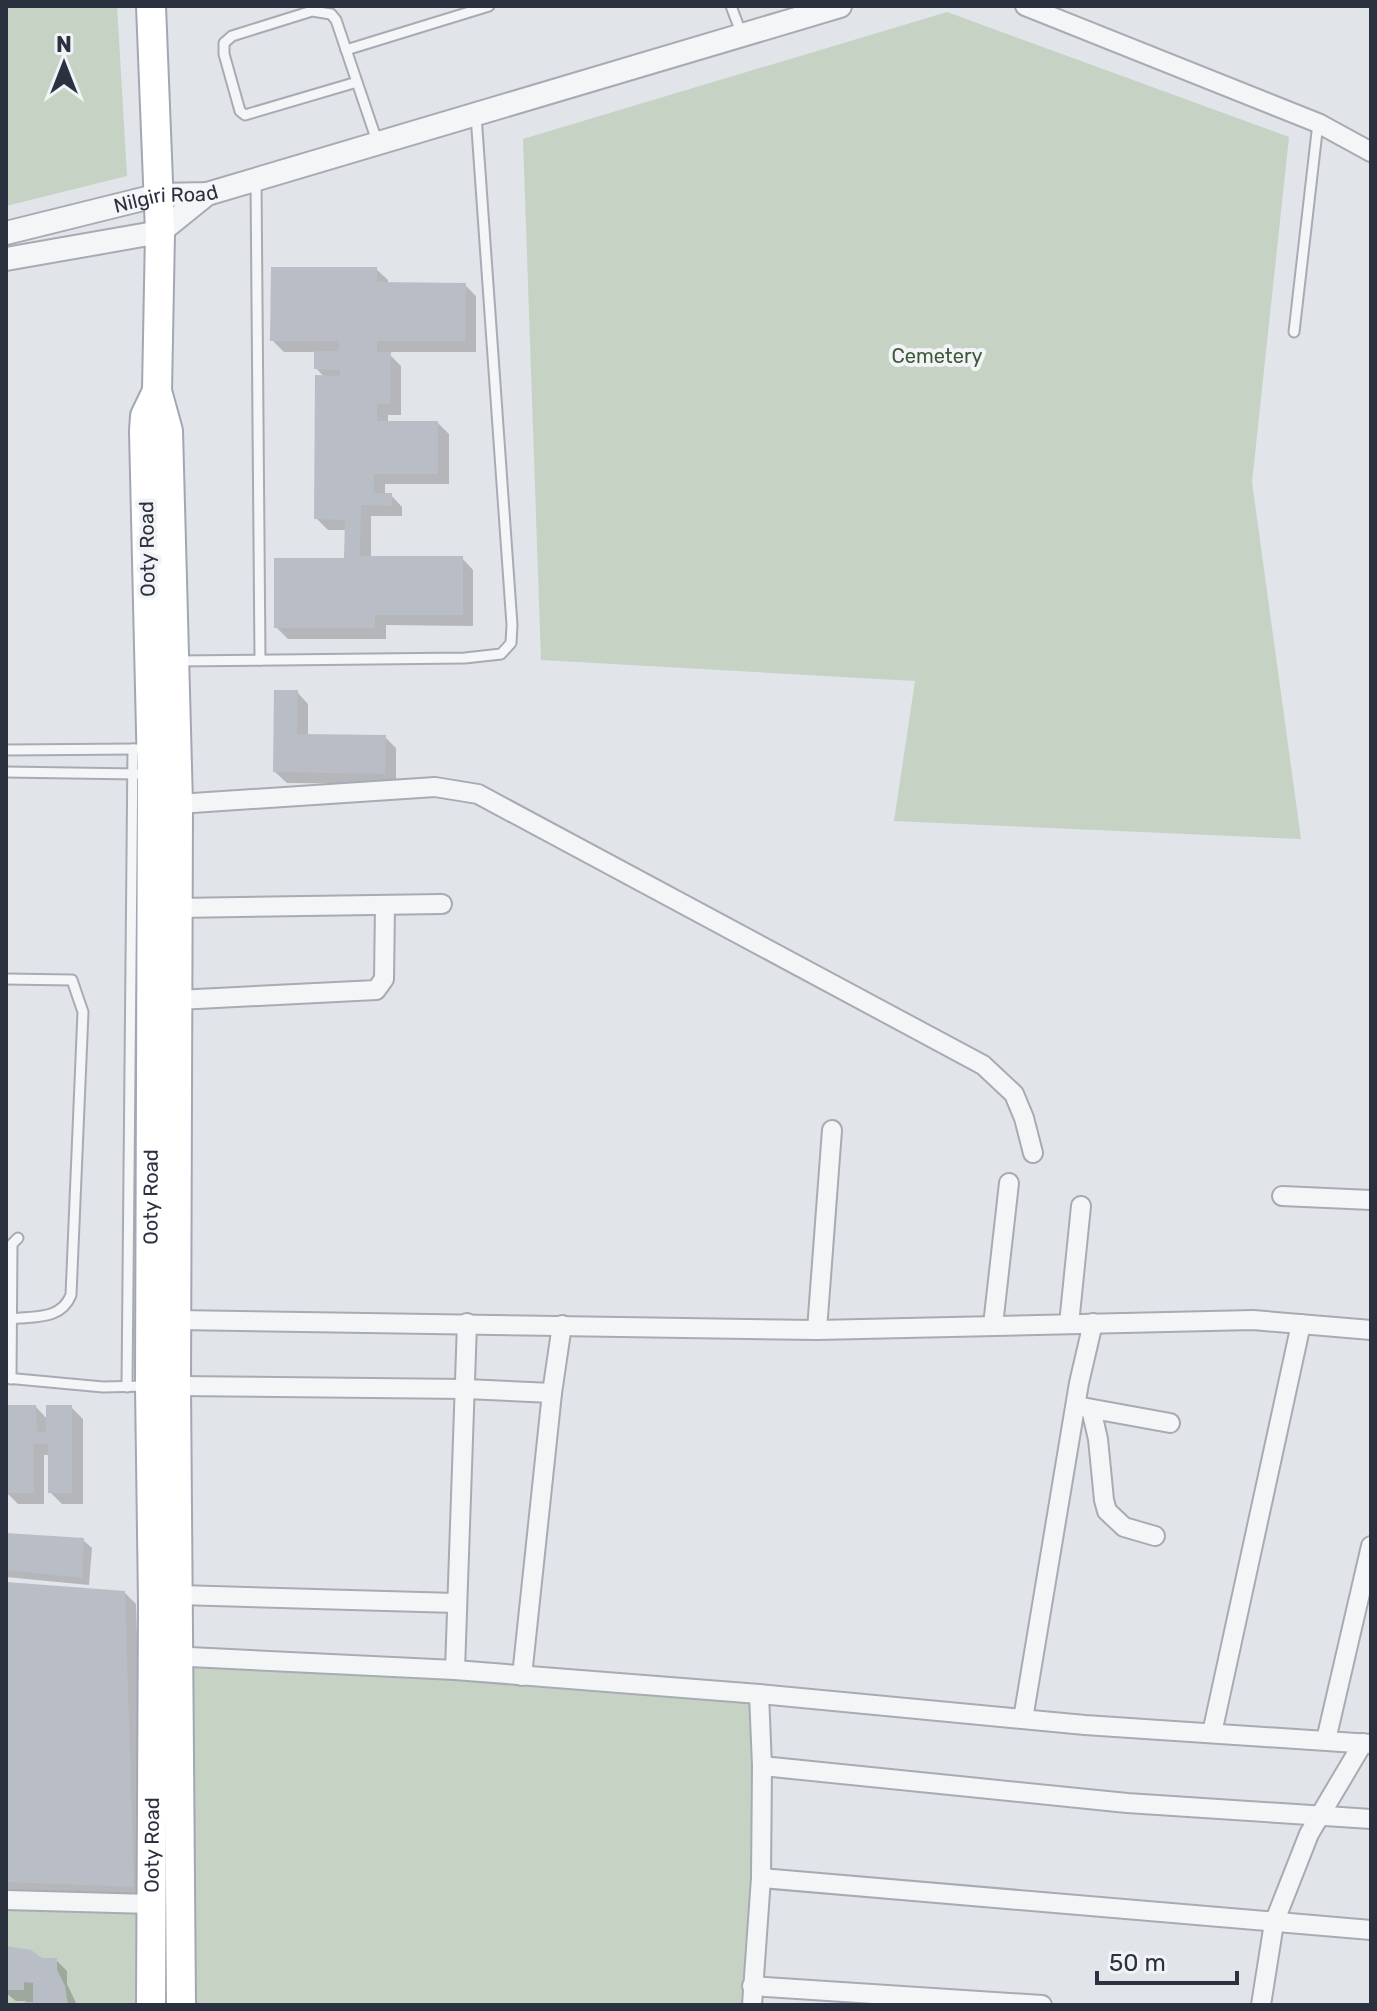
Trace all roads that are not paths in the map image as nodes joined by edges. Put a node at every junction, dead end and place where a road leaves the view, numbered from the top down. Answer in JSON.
{"nodes":[{"id":1,"x":151,"y":6,"type":"edge"},
{"id":2,"x":489,"y":6,"type":"edge"},
{"id":3,"x":731,"y":6,"type":"edge"},
{"id":4,"x":840,"y":6,"type":"edge"},
{"id":5,"x":1025,"y":6,"type":"edge"},
{"id":6,"x":742,"y":35,"type":"junction"},
{"id":7,"x":346,"y":50,"type":"junction"},
{"id":8,"x":357,"y":82,"type":"junction"},
{"id":9,"x":476,"y":115,"type":"junction"},
{"id":10,"x":1318,"y":123,"type":"junction"},
{"id":11,"x":378,"y":144,"type":"junction"},
{"id":12,"x":1371,"y":152,"type":"edge"},
{"id":13,"x":256,"y":180,"type":"junction"},
{"id":14,"x":207,"y":194,"type":"junction"},
{"id":15,"x":159,"y":195,"type":"junction"},
{"id":16,"x":160,"y":232,"type":"junction"},
{"id":17,"x":6,"y":233,"type":"edge"},
{"id":18,"x":6,"y":259,"type":"edge"},
{"id":19,"x":1294,"y":332,"type":"dead end"},
{"id":20,"x":157,"y":391,"type":"junction"},
{"id":21,"x":260,"y":660,"type":"junction"},
{"id":22,"x":174,"y":661,"type":"junction"},
{"id":23,"x":6,"y":750,"type":"edge"},
{"id":24,"x":142,"y":761,"type":"junction"},
{"id":25,"x":6,"y":772,"type":"edge"},
{"id":26,"x":178,"y":804,"type":"junction"},
{"id":27,"x":442,"y":904,"type":"dead end"},
{"id":28,"x":385,"y":905,"type":"junction"},
{"id":29,"x":177,"y":908,"type":"junction"},
{"id":30,"x":6,"y":979,"type":"edge"},
{"id":31,"x":177,"y":1000,"type":"junction"},
{"id":32,"x":832,"y":1130,"type":"dead end"},
{"id":33,"x":1033,"y":1153,"type":"dead end"},
{"id":34,"x":1009,"y":1183,"type":"dead end"},
{"id":35,"x":1282,"y":1196,"type":"dead end"},
{"id":36,"x":1371,"y":1200,"type":"edge"},
{"id":37,"x":1081,"y":1206,"type":"dead end"},
{"id":38,"x":12,"y":1242,"type":"edge"},
{"id":39,"x":11,"y":1319,"type":"junction"},
{"id":40,"x":177,"y":1320,"type":"junction"},
{"id":41,"x":467,"y":1323,"type":"junction"},
{"id":42,"x":1093,"y":1323,"type":"junction"},
{"id":43,"x":1069,"y":1324,"type":"junction"},
{"id":44,"x":1301,"y":1324,"type":"junction"},
{"id":45,"x":562,"y":1325,"type":"junction"},
{"id":46,"x":993,"y":1325,"type":"junction"},
{"id":47,"x":817,"y":1330,"type":"junction"},
{"id":48,"x":1371,"y":1330,"type":"edge"},
{"id":49,"x":8,"y":1342,"type":"edge"},
{"id":50,"x":8,"y":1378,"type":"edge"},
{"id":51,"x":151,"y":1386,"type":"junction"},
{"id":52,"x":466,"y":1389,"type":"junction"},
{"id":53,"x":552,"y":1393,"type":"junction"},
{"id":54,"x":1083,"y":1407,"type":"junction"},
{"id":55,"x":1170,"y":1423,"type":"dead end"},
{"id":56,"x":1155,"y":1536,"type":"dead end"},
{"id":57,"x":1371,"y":1546,"type":"edge"},
{"id":58,"x":179,"y":1595,"type":"junction"},
{"id":59,"x":456,"y":1603,"type":"junction"},
{"id":60,"x":166,"y":1655,"type":"junction"},
{"id":61,"x":455,"y":1670,"type":"junction"},
{"id":62,"x":522,"y":1676,"type":"junction"},
{"id":63,"x":759,"y":1694,"type":"junction"},
{"id":64,"x":1023,"y":1719,"type":"junction"},
{"id":65,"x":1212,"y":1733,"type":"junction"},
{"id":66,"x":1326,"y":1740,"type":"junction"},
{"id":67,"x":1367,"y":1743,"type":"edge"},
{"id":68,"x":762,"y":1766,"type":"junction"},
{"id":69,"x":1320,"y":1816,"type":"junction"},
{"id":70,"x":1371,"y":1819,"type":"edge"},
{"id":71,"x":761,"y":1878,"type":"junction"},
{"id":72,"x":6,"y":1900,"type":"edge"},
{"id":73,"x":151,"y":1904,"type":"junction"},
{"id":74,"x":1274,"y":1923,"type":"junction"},
{"id":75,"x":1371,"y":1930,"type":"edge"},
{"id":76,"x":752,"y":1986,"type":"junction"},
{"id":77,"x":151,"y":2005,"type":"edge"},
{"id":78,"x":181,"y":2005,"type":"edge"},
{"id":79,"x":752,"y":2005,"type":"edge"},
{"id":80,"x":1042,"y":2005,"type":"edge"},
{"id":81,"x":1261,"y":2005,"type":"edge"}],
"edges":[{"from":1,"to":15,"type":"main road","name":"Ooty Road"},
{"from":2,"to":7,"type":"lane"},
{"from":3,"to":6,"type":"lane"},
{"from":4,"to":6,"type":"street"},
{"from":5,"to":10,"type":"street"},
{"from":6,"to":9,"type":"street"},
{"from":7,"to":8,"type":"lane"},
{"from":7,"to":8,"type":"lane"},
{"from":8,"to":11,"type":"lane"},
{"from":9,"to":11,"type":"street"},
{"from":9,"to":21,"type":"lane"},
{"from":10,"to":12,"type":"street"},
{"from":10,"to":19,"type":"lane"},
{"from":11,"to":13,"type":"street"},
{"from":13,"to":14,"type":"street"},
{"from":13,"to":21,"type":"lane"},
{"from":14,"to":15,"type":"street","name":"Nilgiri Road"},
{"from":14,"to":16,"type":"street","name":"Nilgiri Road"},
{"from":15,"to":16,"type":"main road","name":"Ooty Road"},
{"from":15,"to":17,"type":"street","name":"Nilgiri Road"},
{"from":16,"to":18,"type":"street","name":"Nilgiri Road"},
{"from":16,"to":20,"type":"main road","name":"Ooty Road"},
{"from":20,"to":22,"type":"main road","name":"Ooty Road"},
{"from":20,"to":24,"type":"main road","name":"Ooty Road"},
{"from":21,"to":22,"type":"lane"},
{"from":22,"to":26,"type":"main road","name":"Ooty Road"},
{"from":23,"to":24,"type":"lane"},
{"from":24,"to":25,"type":"lane"},
{"from":24,"to":51,"type":"main road","name":"Ooty Road"},
{"from":26,"to":29,"type":"main road","name":"Ooty Road"},
{"from":26,"to":33,"type":"street"},
{"from":27,"to":28,"type":"street"},
{"from":28,"to":29,"type":"street"},
{"from":28,"to":31,"type":"street"},
{"from":29,"to":31,"type":"main road","name":"Ooty Road"},
{"from":30,"to":39,"type":"lane"},
{"from":31,"to":40,"type":"main road","name":"Ooty Road"},
{"from":32,"to":47,"type":"street"},
{"from":34,"to":46,"type":"street"},
{"from":35,"to":36,"type":"street"},
{"from":37,"to":43,"type":"street"},
{"from":38,"to":39,"type":"lane"},
{"from":39,"to":49,"type":"lane"},
{"from":40,"to":41,"type":"street"},
{"from":40,"to":51,"type":"main road","name":"Ooty Road"},
{"from":41,"to":45,"type":"street"},
{"from":41,"to":52,"type":"street"},
{"from":42,"to":43,"type":"street"},
{"from":42,"to":44,"type":"street"},
{"from":42,"to":54,"type":"street"},
{"from":43,"to":46,"type":"street"},
{"from":44,"to":48,"type":"street"},
{"from":44,"to":65,"type":"street"},
{"from":45,"to":47,"type":"street"},
{"from":45,"to":53,"type":"street"},
{"from":46,"to":47,"type":"street"},
{"from":49,"to":50,"type":"lane"},
{"from":50,"to":51,"type":"lane"},
{"from":51,"to":52,"type":"street"},
{"from":51,"to":58,"type":"main road","name":"Ooty Road"},
{"from":51,"to":60,"type":"main road","name":"Ooty Road"},
{"from":52,"to":53,"type":"street"},
{"from":52,"to":59,"type":"street"},
{"from":53,"to":62,"type":"street"},
{"from":54,"to":55,"type":"street"},
{"from":54,"to":56,"type":"street"},
{"from":54,"to":64,"type":"street"},
{"from":57,"to":66,"type":"street"},
{"from":58,"to":59,"type":"street"},
{"from":58,"to":60,"type":"main road","name":"Ooty Road"},
{"from":59,"to":61,"type":"street"},
{"from":60,"to":61,"type":"street"},
{"from":60,"to":73,"type":"main road","name":"Ooty Road"},
{"from":60,"to":78,"type":"main road","name":"Ooty Road"},
{"from":61,"to":62,"type":"street"},
{"from":62,"to":63,"type":"street"},
{"from":63,"to":64,"type":"street"},
{"from":63,"to":68,"type":"street"},
{"from":64,"to":65,"type":"street"},
{"from":65,"to":66,"type":"street"},
{"from":66,"to":67,"type":"street"},
{"from":67,"to":69,"type":"street"},
{"from":68,"to":69,"type":"street"},
{"from":68,"to":71,"type":"street"},
{"from":69,"to":70,"type":"street"},
{"from":69,"to":74,"type":"street"},
{"from":71,"to":74,"type":"street"},
{"from":71,"to":76,"type":"street"},
{"from":72,"to":73,"type":"street"},
{"from":73,"to":77,"type":"main road","name":"Ooty Road"},
{"from":74,"to":75,"type":"street"},
{"from":74,"to":81,"type":"street"},
{"from":76,"to":79,"type":"street"},
{"from":76,"to":80,"type":"street"}]}
